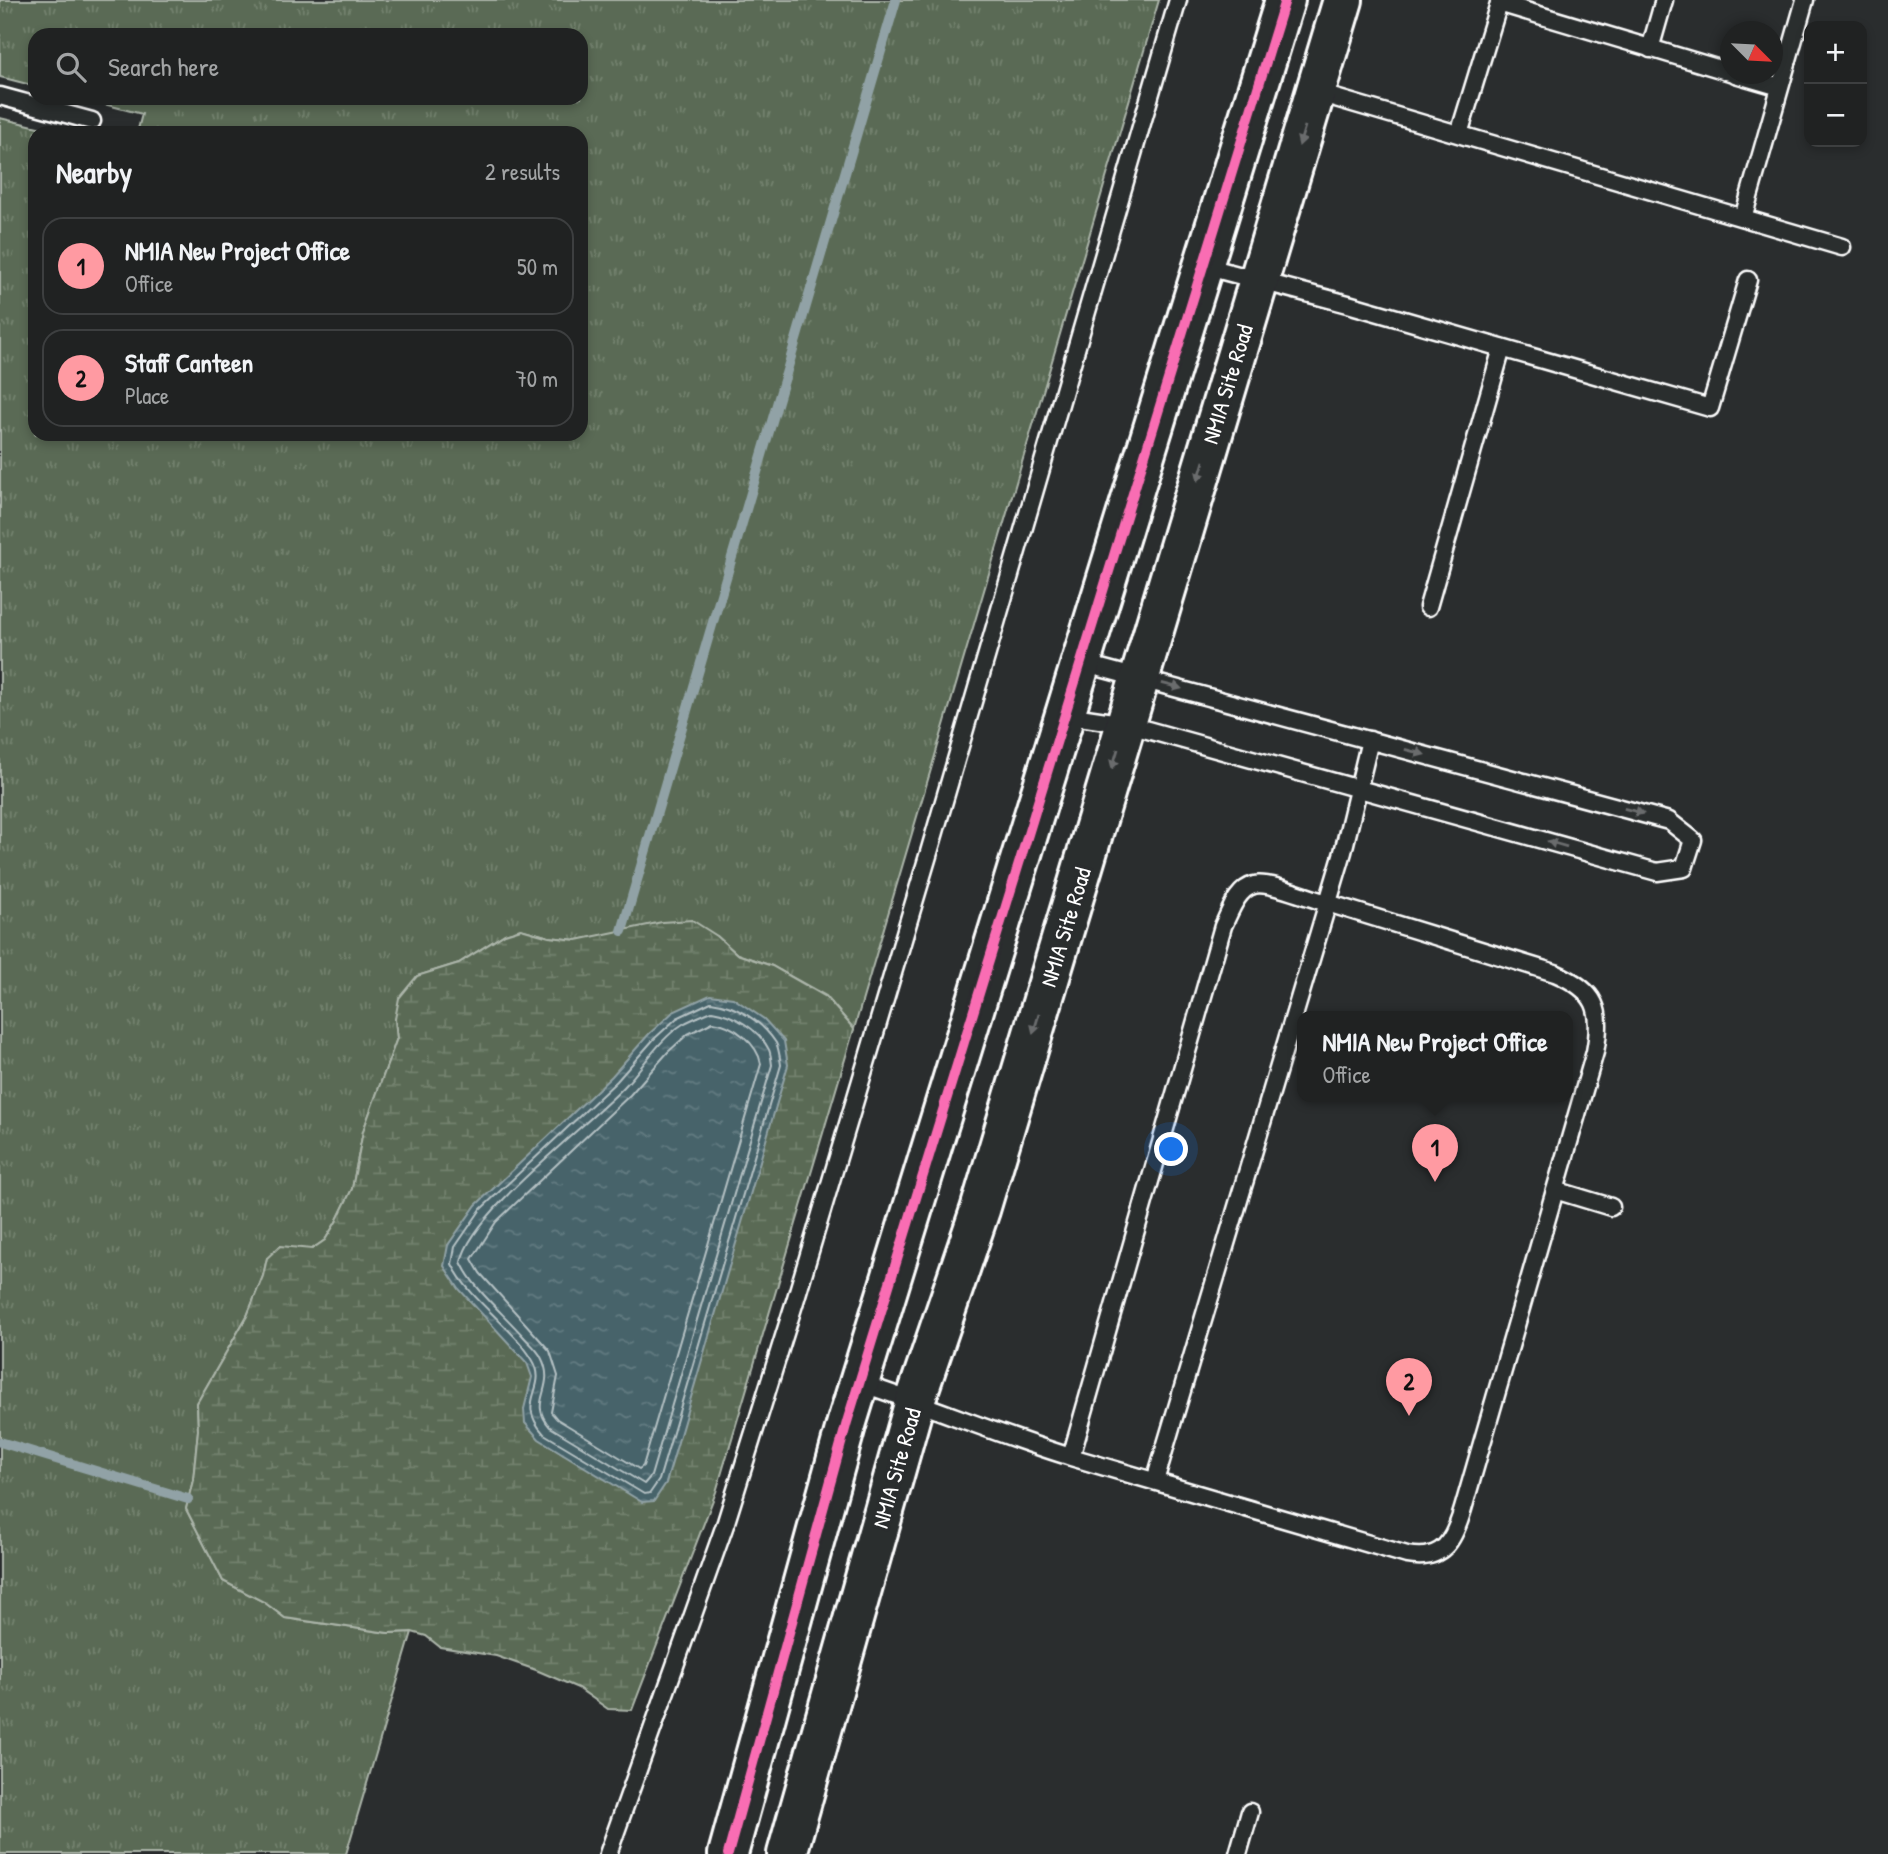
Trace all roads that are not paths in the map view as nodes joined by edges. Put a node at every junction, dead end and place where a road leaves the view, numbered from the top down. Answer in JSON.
{"nodes":[{"id":1,"x":1178,"y":0,"type":"edge"},
{"id":2,"x":1285,"y":0,"type":"edge"},
{"id":3,"x":1343,"y":0,"type":"edge"},
{"id":4,"x":1664,"y":0,"type":"edge"},
{"id":5,"x":1805,"y":0,"type":"edge"},
{"id":6,"x":1500,"y":2,"type":"edge"},
{"id":7,"x":1650,"y":49,"type":"junction"},
{"id":8,"x":1720,"y":69,"type":"edge"},
{"id":9,"x":1770,"y":84,"type":"edge"},
{"id":10,"x":1780,"y":87,"type":"junction"},
{"id":11,"x":1315,"y":92,"type":"junction"},
{"id":12,"x":0,"y":96,"type":"edge"},
{"id":13,"x":28,"y":104,"type":"edge"},
{"id":14,"x":33,"y":105,"type":"edge"},
{"id":15,"x":92,"y":121,"type":"dead end"},
{"id":16,"x":1459,"y":134,"type":"junction"},
{"id":17,"x":1743,"y":218,"type":"junction"},
{"id":18,"x":1842,"y":247,"type":"dead end"},
{"id":19,"x":1204,"y":266,"type":"junction"},
{"id":20,"x":1258,"y":280,"type":"junction"},
{"id":21,"x":1748,"y":280,"type":"dead end"},
{"id":22,"x":1502,"y":348,"type":"junction"},
{"id":23,"x":1428,"y":607,"type":"dead end"},
{"id":24,"x":1082,"y":663,"type":"junction"},
{"id":25,"x":1140,"y":677,"type":"junction"},
{"id":26,"x":1066,"y":715,"type":"junction"},
{"id":27,"x":1126,"y":724,"type":"junction"},
{"id":28,"x":1370,"y":740,"type":"junction"},
{"id":29,"x":1358,"y":789,"type":"junction"},
{"id":30,"x":1328,"y":904,"type":"junction"},
{"id":31,"x":1555,"y":1190,"type":"junction"},
{"id":32,"x":1611,"y":1207,"type":"dead end"},
{"id":33,"x":860,"y":1383,"type":"junction"},
{"id":34,"x":915,"y":1401,"type":"junction"},
{"id":35,"x":1071,"y":1457,"type":"junction"},
{"id":36,"x":1155,"y":1481,"type":"junction"},
{"id":37,"x":1250,"y":1812,"type":"dead end"},
{"id":38,"x":608,"y":1854,"type":"edge"},
{"id":39,"x":729,"y":1854,"type":"edge"},
{"id":40,"x":787,"y":1854,"type":"edge"},
{"id":41,"x":1238,"y":1854,"type":"edge"}],
"edges":[{"from":1,"to":38,"type":"lane"},
{"from":2,"to":19,"type":"street"},
{"from":3,"to":11,"type":"street","name":"NMIA Site Road"},
{"from":4,"to":7,"type":"lane"},
{"from":5,"to":10,"type":"lane"},
{"from":6,"to":7,"type":"lane"},
{"from":6,"to":16,"type":"lane"},
{"from":7,"to":8,"type":"lane"},
{"from":9,"to":10,"type":"lane"},
{"from":10,"to":17,"type":"lane"},
{"from":11,"to":16,"type":"lane"},
{"from":11,"to":20,"type":"street","name":"NMIA Site Road","one_way":true},
{"from":12,"to":13,"type":"lane"},
{"from":14,"to":15,"type":"lane"},
{"from":16,"to":17,"type":"lane"},
{"from":17,"to":18,"type":"lane"},
{"from":19,"to":20,"type":"lane"},
{"from":19,"to":24,"type":"street"},
{"from":20,"to":22,"type":"lane"},
{"from":20,"to":25,"type":"street","name":"NMIA Site Road","one_way":true},
{"from":21,"to":22,"type":"lane"},
{"from":22,"to":23,"type":"lane"},
{"from":24,"to":25,"type":"lane"},
{"from":24,"to":26,"type":"street"},
{"from":25,"to":27,"type":"street","name":"NMIA Site Road"},
{"from":25,"to":28,"type":"lane","one_way":true},
{"from":26,"to":27,"type":"lane"},
{"from":26,"to":33,"type":"street"},
{"from":27,"to":29,"type":"lane"},
{"from":27,"to":34,"type":"street","name":"NMIA Site Road","one_way":true},
{"from":28,"to":29,"type":"lane"},
{"from":28,"to":29,"type":"lane","one_way":true},
{"from":29,"to":30,"type":"lane"},
{"from":30,"to":31,"type":"lane"},
{"from":30,"to":35,"type":"lane"},
{"from":30,"to":36,"type":"lane"},
{"from":31,"to":32,"type":"lane"},
{"from":31,"to":36,"type":"lane"},
{"from":33,"to":34,"type":"lane"},
{"from":33,"to":39,"type":"street"},
{"from":34,"to":35,"type":"lane"},
{"from":34,"to":40,"type":"street","name":"NMIA Site Road"},
{"from":35,"to":36,"type":"lane"},
{"from":37,"to":41,"type":"lane"}]}
